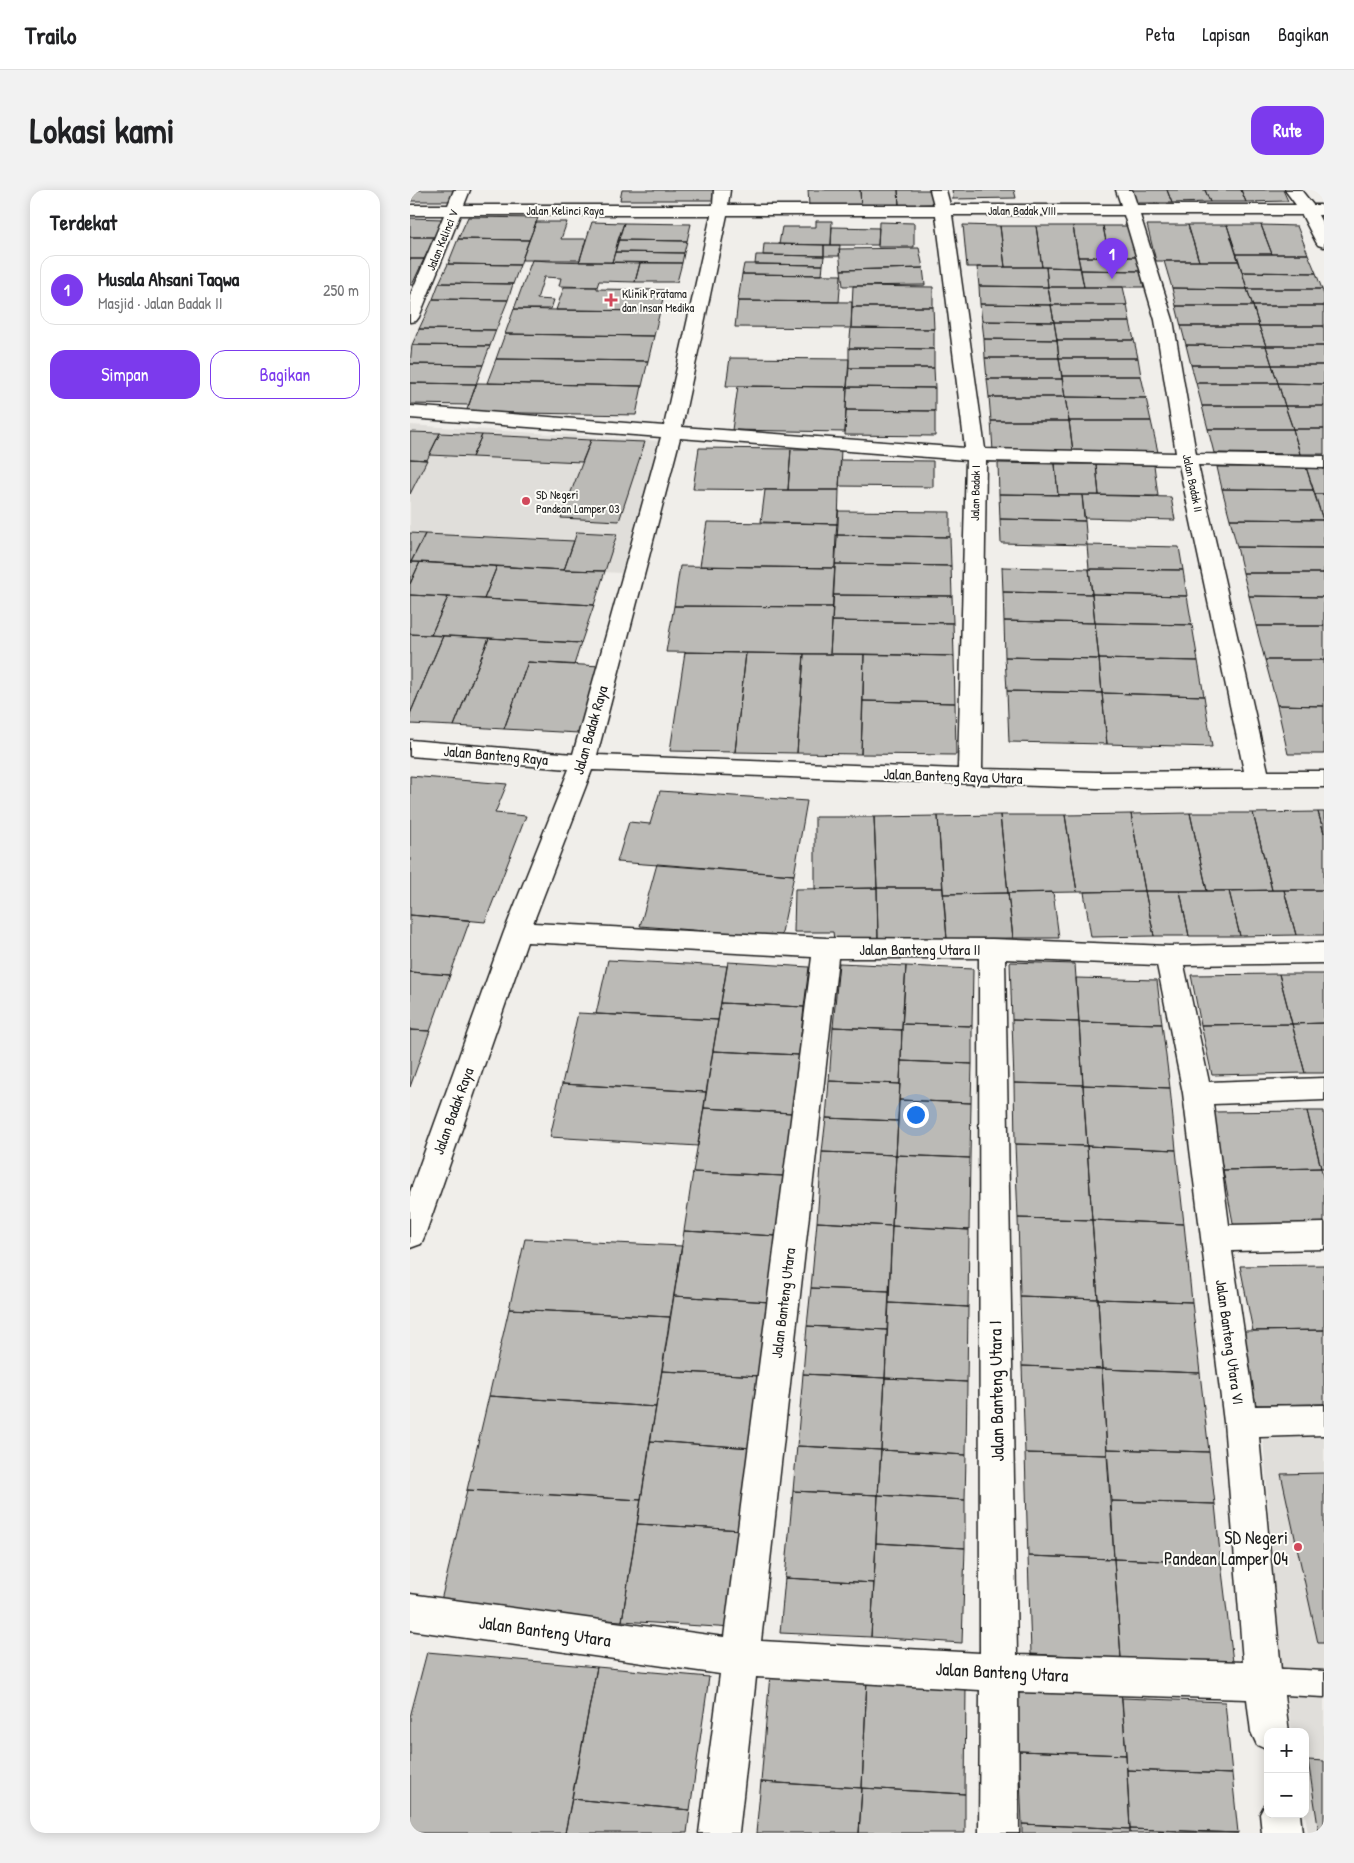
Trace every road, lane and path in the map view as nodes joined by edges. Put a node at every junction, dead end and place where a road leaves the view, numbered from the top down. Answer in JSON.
{"nodes":[{"id":1,"x":462,"y":190,"type":"edge"},
{"id":2,"x":938,"y":190,"type":"edge"},
{"id":3,"x":1124,"y":190,"type":"edge"},
{"id":4,"x":1293,"y":190,"type":"edge"},
{"id":5,"x":721,"y":200,"type":"edge"},
{"id":6,"x":410,"y":210,"type":"edge"},
{"id":7,"x":455,"y":210,"type":"junction"},
{"id":8,"x":943,"y":210,"type":"junction"},
{"id":9,"x":1130,"y":210,"type":"junction"},
{"id":10,"x":1308,"y":210,"type":"junction"},
{"id":11,"x":1324,"y":210,"type":"edge"},
{"id":12,"x":1324,"y":242,"type":"edge"},
{"id":13,"x":410,"y":317,"type":"edge"},
{"id":14,"x":410,"y":412,"type":"edge"},
{"id":15,"x":672,"y":431,"type":"junction"},
{"id":16,"x":976,"y":455,"type":"junction"},
{"id":17,"x":1187,"y":459,"type":"junction"},
{"id":18,"x":1324,"y":462,"type":"edge"},
{"id":19,"x":410,"y":748,"type":"edge"},
{"id":20,"x":583,"y":762,"type":"junction"},
{"id":21,"x":970,"y":777,"type":"junction"},
{"id":22,"x":1258,"y":778,"type":"junction"},
{"id":23,"x":1324,"y":780,"type":"edge"},
{"id":24,"x":517,"y":932,"type":"junction"},
{"id":25,"x":826,"y":948,"type":"junction"},
{"id":26,"x":992,"y":949,"type":"junction"},
{"id":27,"x":1324,"y":954,"type":"edge"},
{"id":28,"x":1170,"y":956,"type":"junction"},
{"id":29,"x":1324,"y":1089,"type":"edge"},
{"id":30,"x":1197,"y":1093,"type":"junction"},
{"id":31,"x":415,"y":1203,"type":"edge"},
{"id":32,"x":410,"y":1235,"type":"edge"},
{"id":33,"x":1324,"y":1236,"type":"edge"},
{"id":34,"x":1215,"y":1238,"type":"junction"},
{"id":35,"x":1324,"y":1420,"type":"edge"},
{"id":36,"x":1241,"y":1422,"type":"junction"},
{"id":37,"x":410,"y":1612,"type":"edge"},
{"id":38,"x":740,"y":1658,"type":"junction"},
{"id":39,"x":999,"y":1673,"type":"junction"},
{"id":40,"x":1263,"y":1681,"type":"junction"},
{"id":41,"x":1324,"y":1684,"type":"edge"},
{"id":42,"x":1269,"y":1728,"type":"edge"},
{"id":43,"x":1280,"y":1818,"type":"edge"},
{"id":44,"x":719,"y":1833,"type":"edge"},
{"id":45,"x":999,"y":1833,"type":"edge"},
{"id":46,"x":1282,"y":1833,"type":"edge"}],
"edges":[{"from":1,"to":7,"type":"street","name":"Jalan Kelinci V"},
{"from":2,"to":8,"type":"street","name":"Jalan Badak I"},
{"from":3,"to":9,"type":"street","name":"Jalan Badak II"},
{"from":4,"to":10,"type":"street"},
{"from":5,"to":7,"type":"street","name":"Jalan Kelinci Raya"},
{"from":5,"to":8,"type":"street","name":"Jalan Badak VIII"},
{"from":5,"to":15,"type":"street","name":"Jalan Badak Raya"},
{"from":6,"to":7,"type":"street","name":"Jalan Kelinci Raya"},
{"from":7,"to":13,"type":"street","name":"Jalan Kelinci V"},
{"from":8,"to":9,"type":"street","name":"Jalan Badak VIII"},
{"from":8,"to":16,"type":"street","name":"Jalan Badak I"},
{"from":9,"to":10,"type":"street","name":"Jalan Badak VIII"},
{"from":9,"to":17,"type":"street","name":"Jalan Badak II"},
{"from":10,"to":11,"type":"street","name":"Jalan Badak VIII"},
{"from":10,"to":12,"type":"street"},
{"from":14,"to":15,"type":"street"},
{"from":15,"to":16,"type":"street"},
{"from":15,"to":20,"type":"street","name":"Jalan Badak Raya"},
{"from":16,"to":17,"type":"street"},
{"from":16,"to":21,"type":"street","name":"Jalan Badak I"},
{"from":17,"to":18,"type":"street"},
{"from":17,"to":22,"type":"street","name":"Jalan Badak II"},
{"from":19,"to":20,"type":"street","name":"Jalan Banteng Raya"},
{"from":20,"to":21,"type":"street","name":"Jalan Banteng Raya Utara"},
{"from":20,"to":24,"type":"street","name":"Jalan Badak Raya"},
{"from":21,"to":22,"type":"street","name":"Jalan Banteng Raya Utara"},
{"from":22,"to":23,"type":"street","name":"Jalan Banteng Raya Utara"},
{"from":24,"to":25,"type":"street","name":"Jalan Banteng Utara II"},
{"from":24,"to":31,"type":"street","name":"Jalan Badak Raya"},
{"from":25,"to":26,"type":"street","name":"Jalan Banteng Utara II"},
{"from":25,"to":38,"type":"street","name":"Jalan Banteng Utara"},
{"from":26,"to":28,"type":"street","name":"Jalan Banteng Utara II"},
{"from":26,"to":39,"type":"street","name":"Jalan Banteng Utara I"},
{"from":27,"to":28,"type":"street","name":"Jalan Banteng Utara II"},
{"from":28,"to":30,"type":"street","name":"Jalan Banteng Utara VI"},
{"from":29,"to":30,"type":"street"},
{"from":30,"to":34,"type":"street","name":"Jalan Banteng Utara VI"},
{"from":31,"to":32,"type":"street","name":"Jalan Badak Raya"},
{"from":33,"to":34,"type":"street"},
{"from":34,"to":36,"type":"street","name":"Jalan Banteng Utara VI"},
{"from":35,"to":36,"type":"street"},
{"from":36,"to":40,"type":"street","name":"Jalan Banteng Utara VI"},
{"from":37,"to":38,"type":"street","name":"Jalan Banteng Utara"},
{"from":38,"to":39,"type":"street","name":"Jalan Banteng Utara"},
{"from":38,"to":44,"type":"street","name":"Jalan Banteng Utara"},
{"from":39,"to":40,"type":"street","name":"Jalan Banteng Utara"},
{"from":39,"to":45,"type":"street","name":"Jalan Banteng Utara I"},
{"from":40,"to":41,"type":"lane"},
{"from":40,"to":42,"type":"street","name":"Jalan Banteng Utara VI"},
{"from":43,"to":46,"type":"street"}]}
